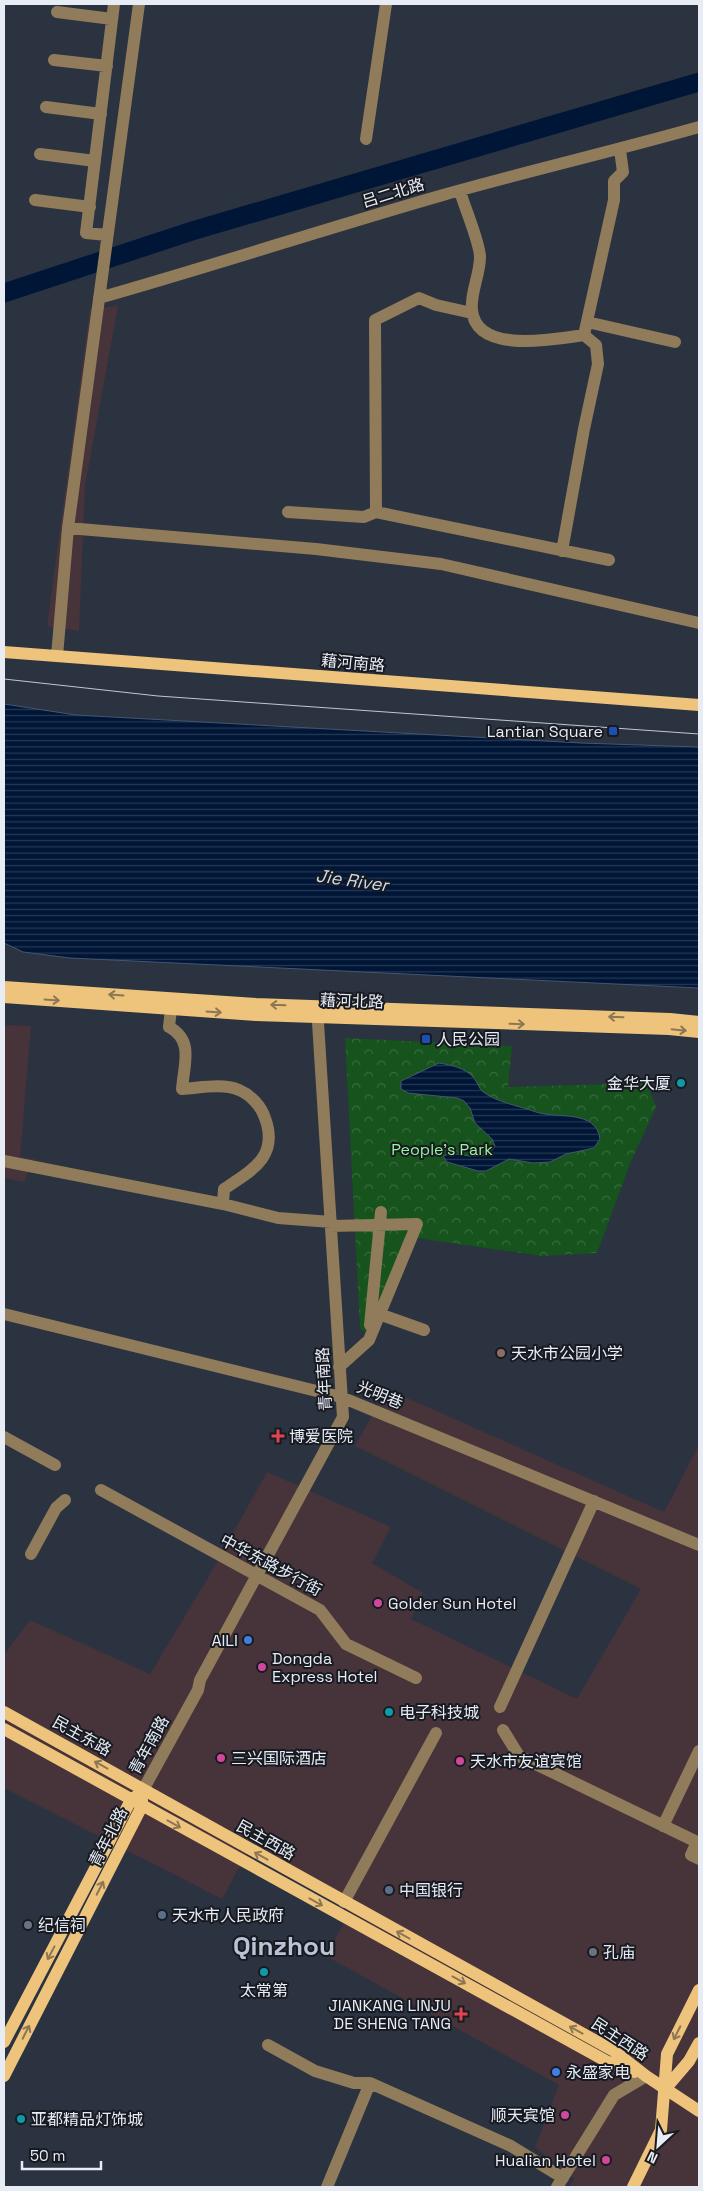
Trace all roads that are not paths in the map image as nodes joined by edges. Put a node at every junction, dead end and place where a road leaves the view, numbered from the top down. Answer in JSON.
{"nodes":[{"id":1,"x":114,"y":4,"type":"edge"},
{"id":2,"x":139,"y":4,"type":"edge"},
{"id":3,"x":386,"y":4,"type":"edge"},
{"id":4,"x":52,"y":10,"type":"edge"},
{"id":5,"x":112,"y":19,"type":"junction"},
{"id":6,"x":54,"y":60,"type":"dead end"},
{"id":7,"x":107,"y":66,"type":"junction"},
{"id":8,"x":46,"y":107,"type":"dead end"},
{"id":9,"x":101,"y":114,"type":"junction"},
{"id":10,"x":699,"y":127,"type":"edge"},
{"id":11,"x":366,"y":139,"type":"dead end"},
{"id":12,"x":620,"y":150,"type":"junction"},
{"id":13,"x":40,"y":154,"type":"dead end"},
{"id":14,"x":95,"y":161,"type":"junction"},
{"id":15,"x":460,"y":191,"type":"junction"},
{"id":16,"x":35,"y":200,"type":"dead end"},
{"id":17,"x":90,"y":207,"type":"junction"},
{"id":18,"x":107,"y":235,"type":"junction"},
{"id":19,"x":100,"y":293,"type":"junction"},
{"id":20,"x":472,"y":313,"type":"junction"},
{"id":21,"x":585,"y":328,"type":"junction"},
{"id":22,"x":675,"y":342,"type":"dead end"},
{"id":23,"x":288,"y":512,"type":"dead end"},
{"id":24,"x":376,"y":512,"type":"junction"},
{"id":25,"x":68,"y":528,"type":"junction"},
{"id":26,"x":562,"y":550,"type":"junction"},
{"id":27,"x":609,"y":560,"type":"dead end"},
{"id":28,"x":699,"y":623,"type":"edge"},
{"id":29,"x":4,"y":652,"type":"edge"},
{"id":30,"x":57,"y":656,"type":"junction"},
{"id":31,"x":699,"y":705,"type":"edge"},
{"id":32,"x":4,"y":987,"type":"edge"},
{"id":33,"x":4,"y":997,"type":"edge"},
{"id":34,"x":171,"y":1009,"type":"junction"},
{"id":35,"x":318,"y":1012,"type":"junction"},
{"id":36,"x":699,"y":1022,"type":"edge"},
{"id":37,"x":699,"y":1032,"type":"edge"},
{"id":38,"x":4,"y":1161,"type":"edge"},
{"id":39,"x":222,"y":1204,"type":"junction"},
{"id":40,"x":381,"y":1212,"type":"dead end"},
{"id":41,"x":331,"y":1224,"type":"junction"},
{"id":42,"x":380,"y":1225,"type":"junction"},
{"id":43,"x":4,"y":1314,"type":"edge"},
{"id":44,"x":380,"y":1314,"type":"junction"},
{"id":45,"x":424,"y":1330,"type":"dead end"},
{"id":46,"x":369,"y":1340,"type":"junction"},
{"id":47,"x":339,"y":1368,"type":"junction"},
{"id":48,"x":341,"y":1397,"type":"junction"},
{"id":49,"x":4,"y":1436,"type":"edge"},
{"id":50,"x":55,"y":1465,"type":"dead end"},
{"id":51,"x":101,"y":1490,"type":"dead end"},
{"id":52,"x":65,"y":1500,"type":"dead end"},
{"id":53,"x":594,"y":1501,"type":"junction"},
{"id":54,"x":699,"y":1545,"type":"edge"},
{"id":55,"x":31,"y":1554,"type":"dead end"},
{"id":56,"x":255,"y":1576,"type":"junction"},
{"id":57,"x":416,"y":1678,"type":"dead end"},
{"id":58,"x":500,"y":1707,"type":"dead end"},
{"id":59,"x":4,"y":1712,"type":"edge"},
{"id":60,"x":4,"y":1729,"type":"edge"},
{"id":61,"x":504,"y":1730,"type":"dead end"},
{"id":62,"x":436,"y":1733,"type":"dead end"},
{"id":63,"x":699,"y":1751,"type":"edge"},
{"id":64,"x":143,"y":1790,"type":"junction"},
{"id":65,"x":136,"y":1803,"type":"junction"},
{"id":66,"x":663,"y":1826,"type":"junction"},
{"id":67,"x":699,"y":1859,"type":"edge"},
{"id":68,"x":344,"y":1902,"type":"junction"},
{"id":69,"x":699,"y":1990,"type":"edge"},
{"id":70,"x":4,"y":2042,"type":"edge"},
{"id":71,"x":699,"y":2043,"type":"edge"},
{"id":72,"x":268,"y":2045,"type":"dead end"},
{"id":73,"x":4,"y":2076,"type":"edge"},
{"id":74,"x":646,"y":2076,"type":"junction"},
{"id":75,"x":370,"y":2083,"type":"junction"},
{"id":76,"x":666,"y":2088,"type":"junction"},
{"id":77,"x":699,"y":2111,"type":"edge"},
{"id":78,"x":560,"y":2183,"type":"edge"},
{"id":79,"x":327,"y":2187,"type":"edge"},
{"id":80,"x":632,"y":2187,"type":"edge"}],
"edges":[{"from":1,"to":5,"type":"street"},
{"from":2,"to":18,"type":"street"},
{"from":3,"to":11,"type":"street"},
{"from":4,"to":5,"type":"street"},
{"from":5,"to":7,"type":"street"},
{"from":6,"to":7,"type":"street"},
{"from":7,"to":9,"type":"street"},
{"from":8,"to":9,"type":"street"},
{"from":9,"to":14,"type":"street"},
{"from":10,"to":12,"type":"street","name":"吕二北路"},
{"from":12,"to":15,"type":"street","name":"吕二北路"},
{"from":12,"to":21,"type":"street"},
{"from":13,"to":14,"type":"street"},
{"from":14,"to":17,"type":"street"},
{"from":15,"to":19,"type":"street","name":"吕二北路"},
{"from":15,"to":20,"type":"street"},
{"from":16,"to":17,"type":"street"},
{"from":17,"to":18,"type":"street"},
{"from":18,"to":19,"type":"street"},
{"from":19,"to":25,"type":"street"},
{"from":20,"to":21,"type":"street"},
{"from":20,"to":24,"type":"street"},
{"from":21,"to":22,"type":"street"},
{"from":21,"to":26,"type":"street"},
{"from":23,"to":24,"type":"street"},
{"from":24,"to":26,"type":"street"},
{"from":25,"to":28,"type":"street"},
{"from":25,"to":30,"type":"street"},
{"from":26,"to":27,"type":"street"},
{"from":29,"to":30,"type":"main road","name":"藉河南路"},
{"from":30,"to":31,"type":"main road","name":"藉河南路"},
{"from":35,"to":32,"type":"main road","name":"藉河北路","one_way":true},
{"from":33,"to":34,"type":"main road","name":"藉河北路","one_way":true},
{"from":34,"to":35,"type":"main road","name":"藉河北路","one_way":true},
{"from":34,"to":39,"type":"street"},
{"from":36,"to":35,"type":"main road","name":"藉河北路","one_way":true},
{"from":35,"to":37,"type":"main road","name":"藉河北路","one_way":true},
{"from":35,"to":41,"type":"street","name":"青年南路"},
{"from":38,"to":39,"type":"street"},
{"from":39,"to":41,"type":"street"},
{"from":40,"to":42,"type":"street"},
{"from":41,"to":42,"type":"street"},
{"from":41,"to":47,"type":"street","name":"青年南路"},
{"from":42,"to":44,"type":"street"},
{"from":42,"to":46,"type":"street"},
{"from":43,"to":48,"type":"street","name":"光明巷"},
{"from":44,"to":45,"type":"street"},
{"from":44,"to":46,"type":"street"},
{"from":46,"to":47,"type":"street"},
{"from":47,"to":48,"type":"street","name":"青年南路"},
{"from":48,"to":53,"type":"street","name":"光明巷"},
{"from":48,"to":56,"type":"street","name":"青年南路"},
{"from":49,"to":50,"type":"street"},
{"from":51,"to":56,"type":"street","name":"中华东路步行街"},
{"from":52,"to":55,"type":"street"},
{"from":53,"to":54,"type":"street","name":"光明巷"},
{"from":53,"to":58,"type":"street"},
{"from":56,"to":57,"type":"street","name":"中华东路步行街"},
{"from":56,"to":64,"type":"street","name":"青年南路"},
{"from":64,"to":59,"type":"main road","name":"民主东路","one_way":true},
{"from":60,"to":65,"type":"main road","name":"民主东路"},
{"from":61,"to":66,"type":"street"},
{"from":62,"to":68,"type":"street"},
{"from":63,"to":66,"type":"street"},
{"from":64,"to":65,"type":"main road","name":"青年北路"},
{"from":68,"to":64,"type":"main road","name":"民主西路","one_way":true},
{"from":65,"to":70,"type":"main road","name":"青年北路","one_way":true},
{"from":73,"to":65,"type":"main road","name":"青年北路","one_way":true},
{"from":65,"to":74,"type":"main road","name":"民主西路","one_way":true},
{"from":66,"to":67,"type":"street"},
{"from":74,"to":68,"type":"main road","name":"民主西路","one_way":true},
{"from":69,"to":76,"type":"main road","one_way":true},
{"from":71,"to":76,"type":"main road"},
{"from":72,"to":75,"type":"street"},
{"from":74,"to":76,"type":"main road"},
{"from":74,"to":78,"type":"street"},
{"from":75,"to":78,"type":"street"},
{"from":75,"to":79,"type":"street"},
{"from":76,"to":77,"type":"main road"},
{"from":76,"to":80,"type":"main road"}]}
